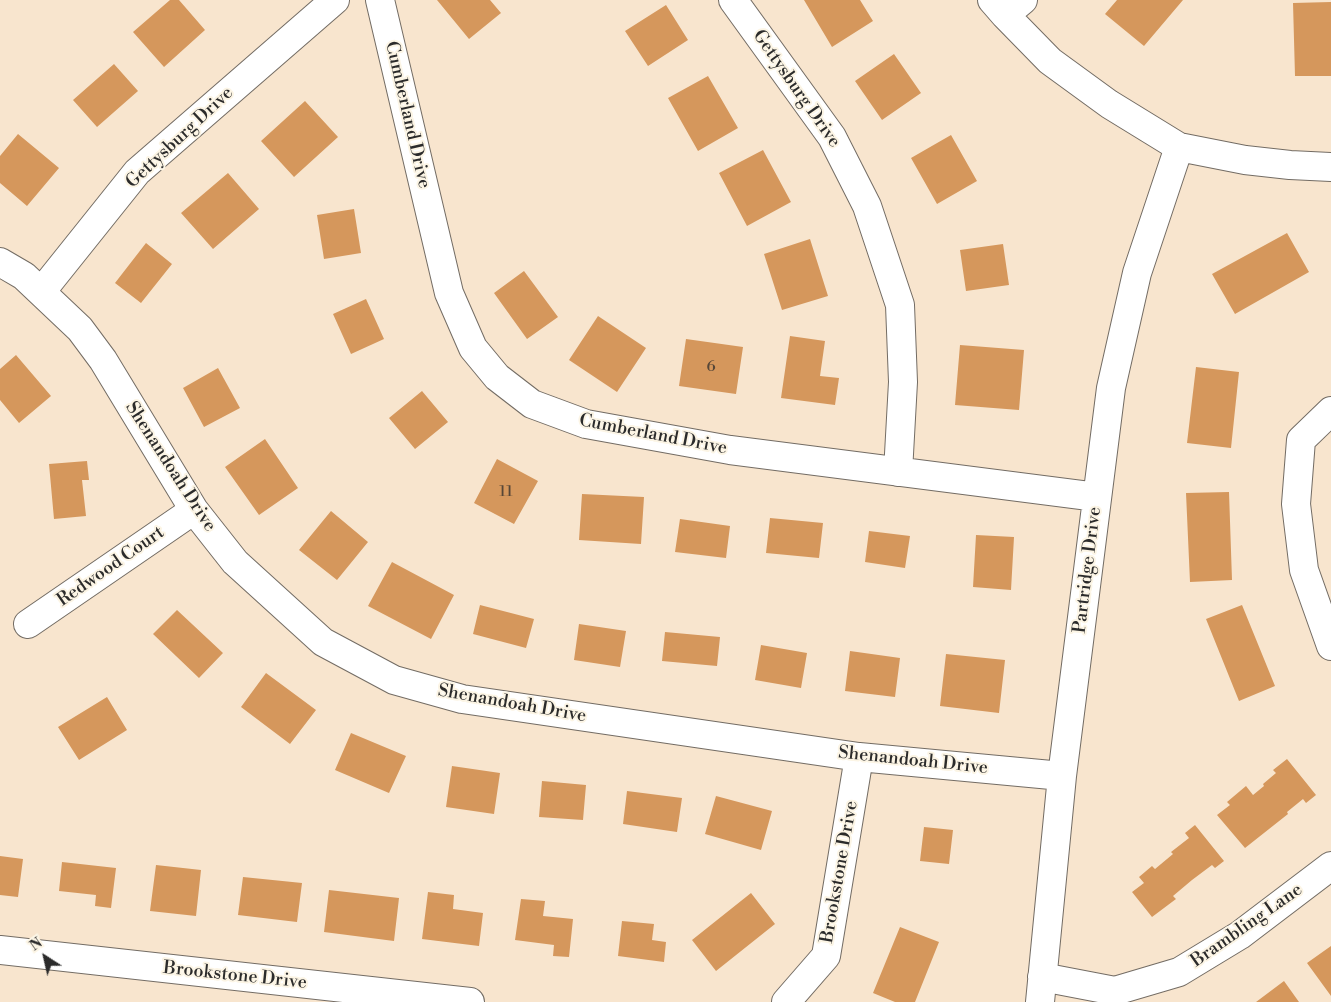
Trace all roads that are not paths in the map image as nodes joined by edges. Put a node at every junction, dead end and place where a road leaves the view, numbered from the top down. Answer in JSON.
{"nodes":[{"id":1,"x":335,"y":0,"type":"edge"},
{"id":2,"x":380,"y":0,"type":"edge"},
{"id":3,"x":734,"y":0,"type":"edge"},
{"id":4,"x":1007,"y":5,"type":"edge"},
{"id":5,"x":1178,"y":146,"type":"junction"},
{"id":6,"x":1331,"y":167,"type":"edge"},
{"id":7,"x":0,"y":262,"type":"edge"},
{"id":8,"x":41,"y":292,"type":"junction"},
{"id":9,"x":1331,"y":411,"type":"edge"},
{"id":10,"x":898,"y":472,"type":"junction"},
{"id":11,"x":1097,"y":497,"type":"junction"},
{"id":12,"x":194,"y":510,"type":"junction"},
{"id":13,"x":28,"y":624,"type":"dead end"},
{"id":14,"x":1331,"y":646,"type":"edge"},
{"id":15,"x":859,"y":757,"type":"junction"},
{"id":16,"x":1062,"y":776,"type":"junction"},
{"id":17,"x":1331,"y":866,"type":"edge"},
{"id":18,"x":0,"y":950,"type":"edge"},
{"id":19,"x":1041,"y":990,"type":"edge"},
{"id":20,"x":470,"y":1002,"type":"edge"},
{"id":21,"x":786,"y":1002,"type":"edge"}],
"edges":[{"from":1,"to":8,"type":"street","name":"Gettysburg Drive"},
{"from":2,"to":10,"type":"street","name":"Cumberland Drive"},
{"from":3,"to":10,"type":"street","name":"Gettysburg Drive"},
{"from":4,"to":5,"type":"street"},
{"from":5,"to":6,"type":"street"},
{"from":5,"to":11,"type":"street","name":"Partridge Drive"},
{"from":7,"to":8,"type":"street","name":"Shenandoah Drive"},
{"from":8,"to":12,"type":"street","name":"Shenandoah Drive"},
{"from":9,"to":14,"type":"street"},
{"from":10,"to":11,"type":"street","name":"Cumberland Drive"},
{"from":11,"to":16,"type":"street","name":"Partridge Drive"},
{"from":12,"to":13,"type":"street","name":"Redwood Court"},
{"from":12,"to":15,"type":"street","name":"Shenandoah Drive"},
{"from":15,"to":16,"type":"street","name":"Shenandoah Drive"},
{"from":15,"to":21,"type":"street","name":"Brookstone Drive"},
{"from":16,"to":19,"type":"street","name":"Partridge Drive"},
{"from":17,"to":19,"type":"street","name":"Brambling Lane"},
{"from":18,"to":20,"type":"street","name":"Brookstone Drive"}]}
